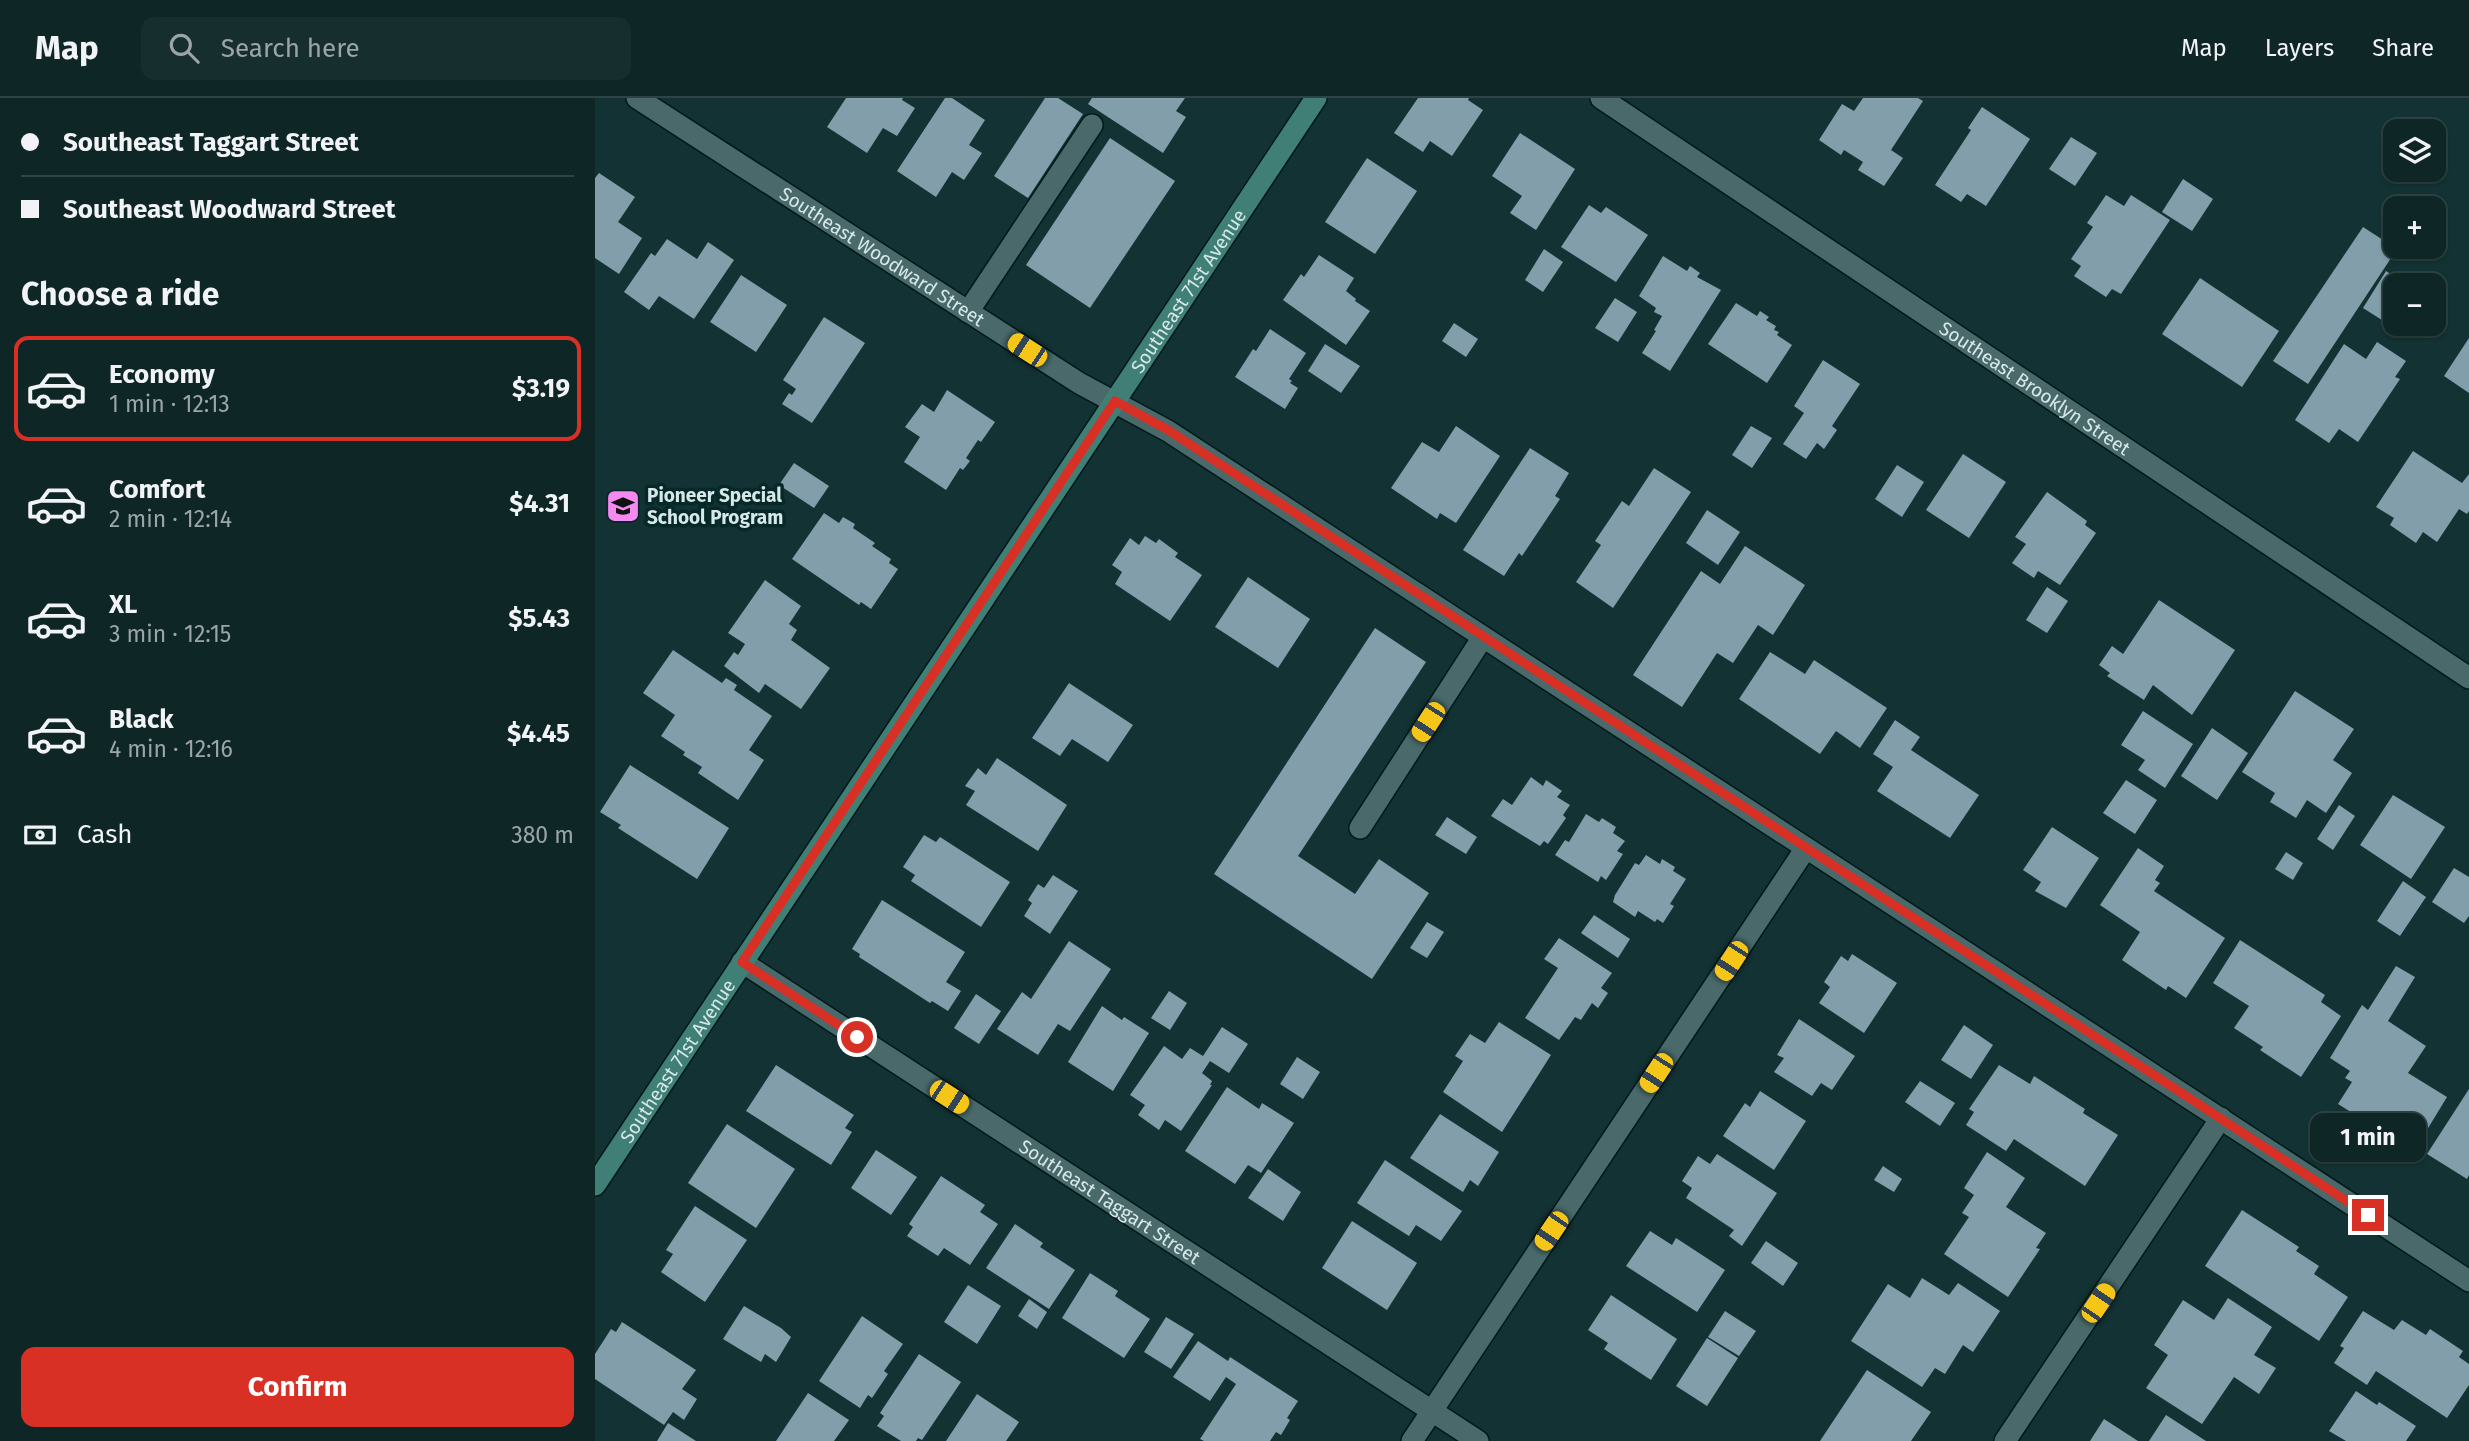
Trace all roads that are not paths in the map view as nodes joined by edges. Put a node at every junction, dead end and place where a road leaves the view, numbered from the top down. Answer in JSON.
{"nodes":[{"id":1,"x":637,"y":98,"type":"edge"},
{"id":2,"x":1316,"y":98,"type":"edge"},
{"id":3,"x":1601,"y":98,"type":"edge"},
{"id":4,"x":1091,"y":125,"type":"dead end"},
{"id":5,"x":968,"y":312,"type":"junction"},
{"id":6,"x":1115,"y":401,"type":"junction"},
{"id":7,"x":1483,"y":636,"type":"junction"},
{"id":8,"x":2469,"y":678,"type":"edge"},
{"id":9,"x":1360,"y":828,"type":"dead end"},
{"id":10,"x":1806,"y":848,"type":"junction"},
{"id":11,"x":742,"y":962,"type":"junction"},
{"id":12,"x":2221,"y":1118,"type":"junction"},
{"id":13,"x":595,"y":1184,"type":"edge"},
{"id":14,"x":2469,"y":1281,"type":"edge"},
{"id":15,"x":1431,"y":1411,"type":"junction"},
{"id":16,"x":1412,"y":1441,"type":"edge"},
{"id":17,"x":1478,"y":1441,"type":"edge"},
{"id":18,"x":2005,"y":1441,"type":"edge"}],
"edges":[{"from":1,"to":5,"type":"street","name":"Southeast Woodward Street"},
{"from":2,"to":6,"type":"street","name":"Southeast 71st Avenue"},
{"from":3,"to":8,"type":"street","name":"Southeast Brooklyn Street"},
{"from":4,"to":5,"type":"street"},
{"from":5,"to":6,"type":"street","name":"Southeast Woodward Street"},
{"from":6,"to":7,"type":"street","name":"Southeast Woodward Street"},
{"from":6,"to":11,"type":"street","name":"Southeast 71st Avenue"},
{"from":7,"to":9,"type":"street"},
{"from":7,"to":10,"type":"street","name":"Southeast Woodward Street"},
{"from":10,"to":12,"type":"street","name":"Southeast Woodward Street"},
{"from":10,"to":15,"type":"street"},
{"from":11,"to":13,"type":"street","name":"Southeast 71st Avenue"},
{"from":11,"to":15,"type":"street","name":"Southeast Taggart Street"},
{"from":12,"to":14,"type":"street","name":"Southeast Woodward Street"},
{"from":12,"to":18,"type":"street"},
{"from":15,"to":16,"type":"street"},
{"from":15,"to":17,"type":"street","name":"Southeast Taggart Street"}]}
